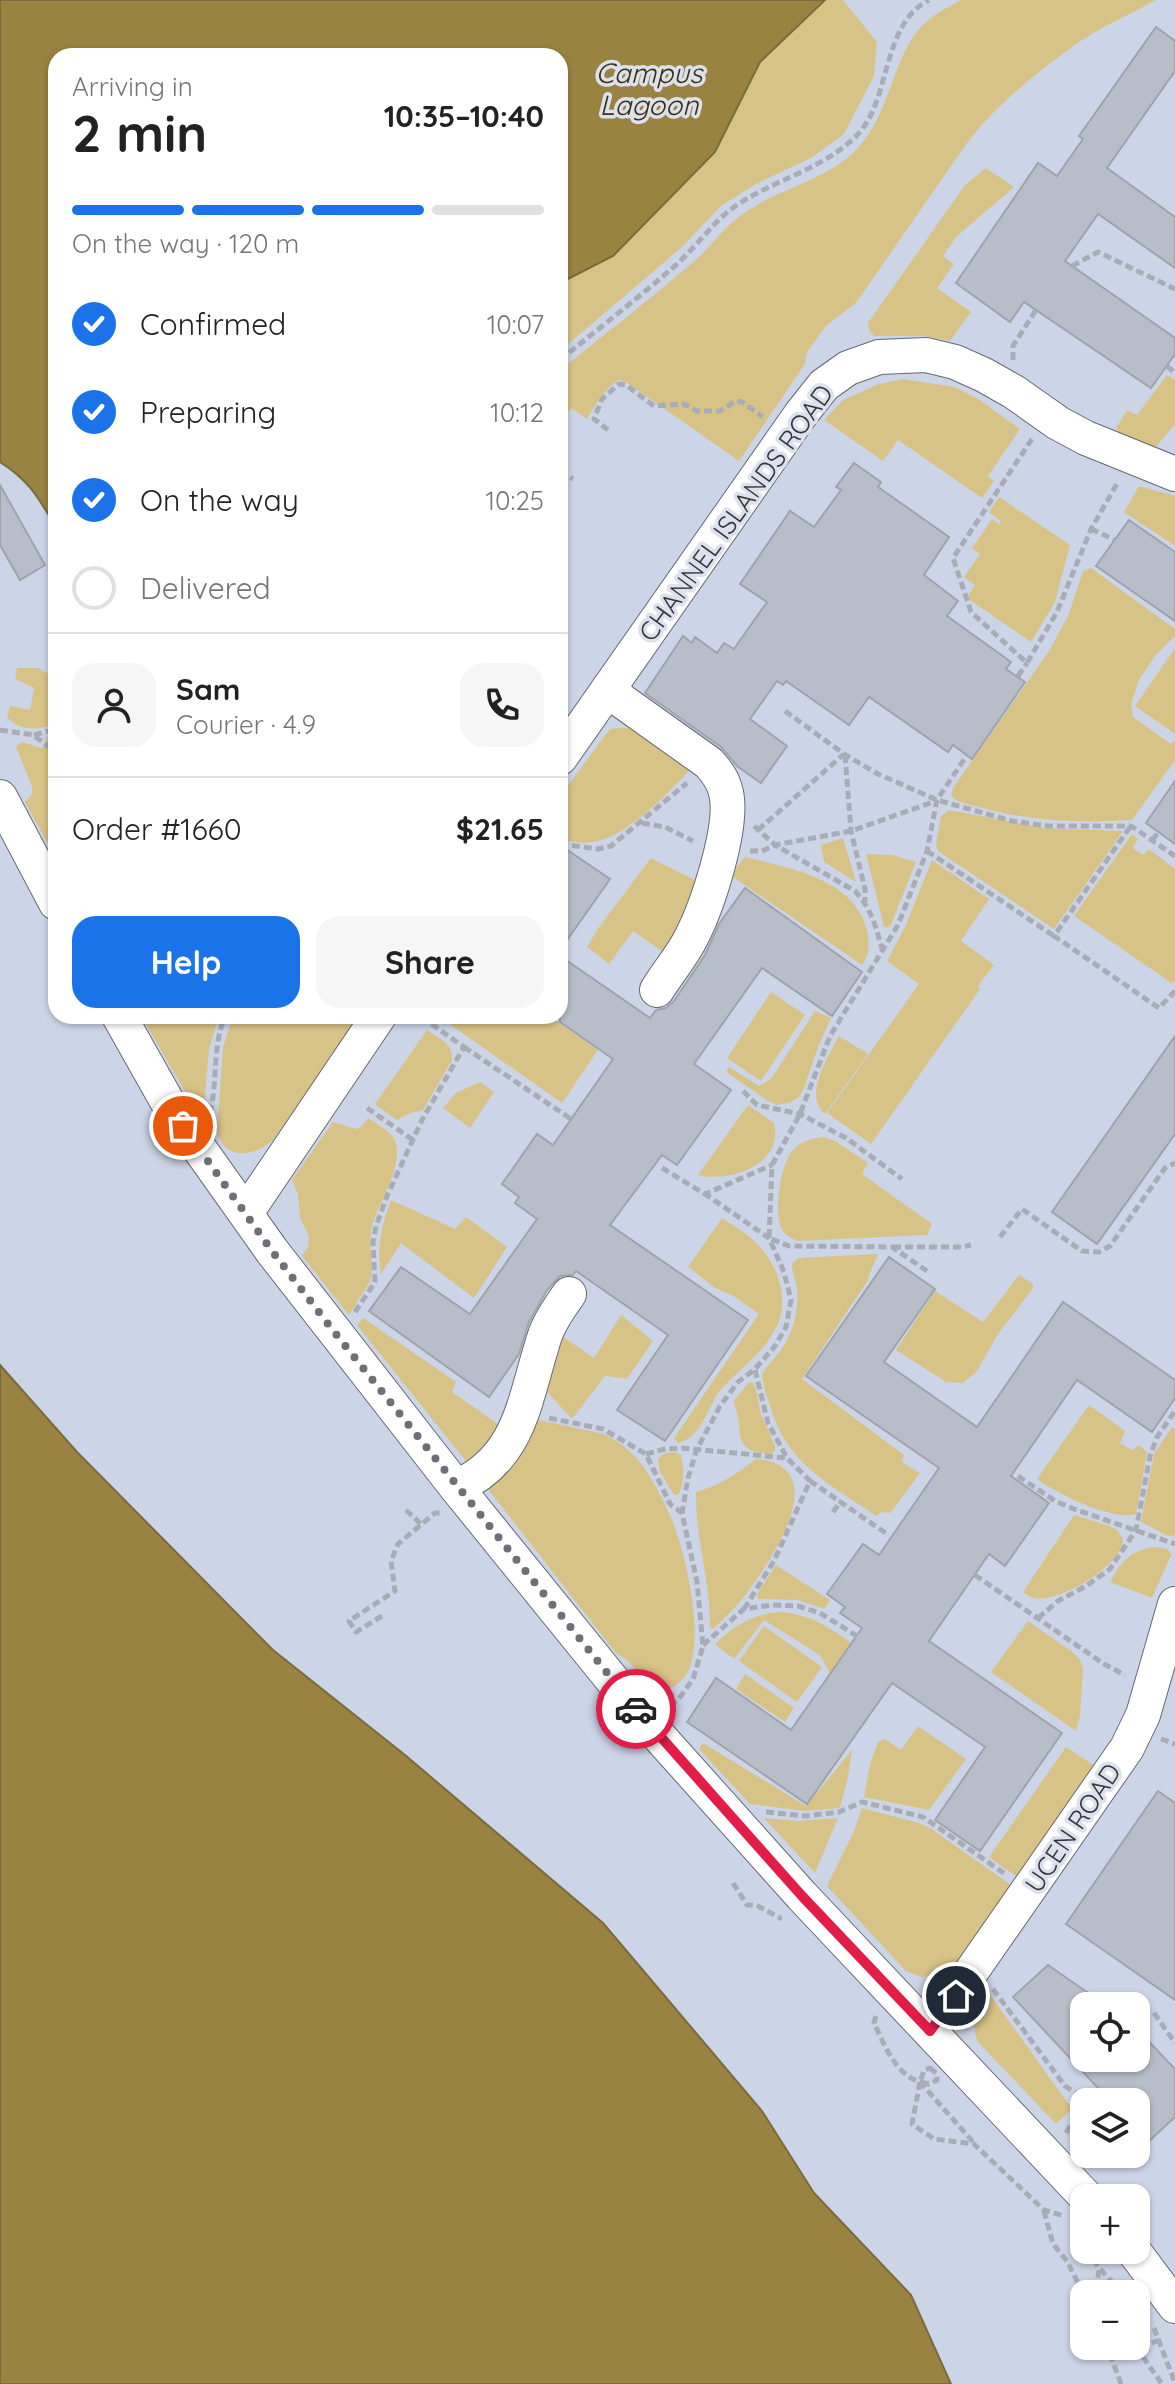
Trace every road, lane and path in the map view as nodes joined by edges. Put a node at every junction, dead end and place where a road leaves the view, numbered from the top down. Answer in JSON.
{"nodes":[{"id":1,"x":929,"y":0,"type":"edge"},
{"id":2,"x":1072,"y":266,"type":"dead end"},
{"id":3,"x":1175,"y":289,"type":"edge"},
{"id":4,"x":1036,"y":310,"type":"dead end"},
{"id":5,"x":568,"y":353,"type":"edge"},
{"id":6,"x":1167,"y":366,"type":"dead end"},
{"id":7,"x":1013,"y":369,"type":"dead end"},
{"id":8,"x":1175,"y":373,"type":"edge"},
{"id":9,"x":608,"y":430,"type":"dead end"},
{"id":10,"x":1037,"y":432,"type":"dead end"},
{"id":11,"x":787,"y":434,"type":"junction"},
{"id":12,"x":1175,"y":474,"type":"edge"},
{"id":13,"x":568,"y":476,"type":"edge"},
{"id":14,"x":1122,"y":476,"type":"dead end"},
{"id":15,"x":573,"y":479,"type":"dead end"},
{"id":16,"x":1091,"y":529,"type":"junction"},
{"id":17,"x":1115,"y":540,"type":"dead end"},
{"id":18,"x":1027,"y":663,"type":"junction"},
{"id":19,"x":1018,"y":676,"type":"dead end"},
{"id":20,"x":609,"y":688,"type":"junction"},
{"id":21,"x":785,"y":711,"type":"dead end"},
{"id":22,"x":0,"y":730,"type":"edge"},
{"id":23,"x":48,"y":731,"type":"edge"},
{"id":24,"x":33,"y":735,"type":"junction"},
{"id":25,"x":48,"y":746,"type":"edge"},
{"id":26,"x":568,"y":747,"type":"edge"},
{"id":27,"x":844,"y":754,"type":"junction"},
{"id":28,"x":967,"y":755,"type":"dead end"},
{"id":29,"x":709,"y":763,"type":"junction"},
{"id":30,"x":0,"y":797,"type":"edge"},
{"id":31,"x":937,"y":800,"type":"junction"},
{"id":32,"x":727,"y":807,"type":"junction"},
{"id":33,"x":1131,"y":826,"type":"junction"},
{"id":34,"x":758,"y":830,"type":"junction"},
{"id":35,"x":851,"y":831,"type":"junction"},
{"id":36,"x":1158,"y":833,"type":"dead end"},
{"id":37,"x":1152,"y":840,"type":"junction"},
{"id":38,"x":568,"y":845,"type":"edge"},
{"id":39,"x":775,"y":845,"type":"junction"},
{"id":40,"x":927,"y":851,"type":"junction"},
{"id":41,"x":1175,"y":856,"type":"edge"},
{"id":42,"x":48,"y":888,"type":"edge"},
{"id":43,"x":865,"y":902,"type":"junction"},
{"id":44,"x":1054,"y":936,"type":"junction"},
{"id":45,"x":883,"y":951,"type":"junction"},
{"id":46,"x":657,"y":990,"type":"dead end"},
{"id":47,"x":1175,"y":991,"type":"edge"},
{"id":48,"x":124,"y":1024,"type":"edge"},
{"id":49,"x":222,"y":1024,"type":"edge"},
{"id":50,"x":374,"y":1024,"type":"edge"},
{"id":51,"x":431,"y":1024,"type":"edge"},
{"id":52,"x":464,"y":1047,"type":"junction"},
{"id":53,"x":743,"y":1091,"type":"dead end"},
{"id":54,"x":367,"y":1108,"type":"dead end"},
{"id":55,"x":800,"y":1114,"type":"junction"},
{"id":56,"x":571,"y":1119,"type":"dead end"},
{"id":57,"x":413,"y":1140,"type":"junction"},
{"id":58,"x":194,"y":1142,"type":"junction"},
{"id":59,"x":1175,"y":1163,"type":"edge"},
{"id":60,"x":772,"y":1165,"type":"junction"},
{"id":61,"x":662,"y":1168,"type":"dead end"},
{"id":62,"x":902,"y":1179,"type":"dead end"},
{"id":63,"x":705,"y":1194,"type":"junction"},
{"id":64,"x":246,"y":1213,"type":"junction"},
{"id":65,"x":1000,"y":1237,"type":"dead end"},
{"id":66,"x":769,"y":1238,"type":"junction"},
{"id":67,"x":971,"y":1245,"type":"dead end"},
{"id":68,"x":892,"y":1247,"type":"junction"},
{"id":69,"x":927,"y":1271,"type":"dead end"},
{"id":70,"x":569,"y":1294,"type":"dead end"},
{"id":71,"x":335,"y":1333,"type":"junction"},
{"id":72,"x":754,"y":1370,"type":"junction"},
{"id":73,"x":1175,"y":1411,"type":"edge"},
{"id":74,"x":524,"y":1413,"type":"junction"},
{"id":75,"x":697,"y":1449,"type":"junction"},
{"id":76,"x":646,"y":1454,"type":"junction"},
{"id":77,"x":787,"y":1458,"type":"junction"},
{"id":78,"x":1018,"y":1476,"type":"dead end"},
{"id":79,"x":810,"y":1481,"type":"junction"},
{"id":80,"x":456,"y":1487,"type":"junction"},
{"id":81,"x":841,"y":1501,"type":"junction"},
{"id":82,"x":406,"y":1510,"type":"dead end"},
{"id":83,"x":833,"y":1512,"type":"dead end"},
{"id":84,"x":682,"y":1513,"type":"junction"},
{"id":85,"x":421,"y":1524,"type":"dead end"},
{"id":86,"x":1136,"y":1530,"type":"junction"},
{"id":87,"x":887,"y":1534,"type":"dead end"},
{"id":88,"x":1175,"y":1544,"type":"edge"},
{"id":89,"x":391,"y":1561,"type":"dead end"},
{"id":90,"x":975,"y":1575,"type":"dead end"},
{"id":91,"x":1175,"y":1604,"type":"edge"},
{"id":92,"x":744,"y":1609,"type":"junction"},
{"id":93,"x":382,"y":1616,"type":"dead end"},
{"id":94,"x":1038,"y":1618,"type":"junction"},
{"id":95,"x":857,"y":1636,"type":"dead end"},
{"id":96,"x":703,"y":1646,"type":"junction"},
{"id":97,"x":1151,"y":1688,"type":"junction"},
{"id":98,"x":648,"y":1724,"type":"junction"},
{"id":99,"x":1161,"y":1739,"type":"dead end"},
{"id":100,"x":1174,"y":1741,"type":"edge"},
{"id":101,"x":752,"y":1811,"type":"dead end"},
{"id":102,"x":733,"y":1883,"type":"dead end"},
{"id":103,"x":1029,"y":1891,"type":"junction"},
{"id":104,"x":787,"y":1917,"type":"dead end"},
{"id":105,"x":990,"y":1985,"type":"dead end"},
{"id":106,"x":878,"y":2011,"type":"dead end"},
{"id":107,"x":1154,"y":2013,"type":"dead end"},
{"id":108,"x":930,"y":2031,"type":"junction"},
{"id":109,"x":1175,"y":2043,"type":"edge"},
{"id":110,"x":920,"y":2082,"type":"junction"},
{"id":111,"x":1070,"y":2090,"type":"edge"},
{"id":112,"x":1070,"y":2127,"type":"edge"},
{"id":113,"x":1066,"y":2134,"type":"dead end"},
{"id":114,"x":974,"y":2144,"type":"junction"},
{"id":115,"x":1074,"y":2184,"type":"edge"},
{"id":116,"x":1044,"y":2210,"type":"junction"},
{"id":117,"x":1070,"y":2220,"type":"edge"},
{"id":118,"x":1096,"y":2264,"type":"edge"},
{"id":119,"x":1139,"y":2264,"type":"edge"},
{"id":120,"x":1100,"y":2269,"type":"junction"},
{"id":121,"x":1076,"y":2280,"type":"edge"},
{"id":122,"x":1098,"y":2280,"type":"edge"},
{"id":123,"x":1110,"y":2280,"type":"edge"},
{"id":124,"x":1160,"y":2312,"type":"edge"},
{"id":125,"x":1160,"y":2340,"type":"junction"},
{"id":126,"x":1150,"y":2342,"type":"edge"},
{"id":127,"x":1112,"y":2360,"type":"edge"},
{"id":128,"x":1146,"y":2360,"type":"edge"},
{"id":129,"x":1175,"y":2383,"type":"edge"},
{"id":130,"x":1121,"y":2384,"type":"edge"},
{"id":131,"x":1162,"y":2384,"type":"edge"}],
"edges":[{"from":1,"to":5,"type":"path"},
{"from":2,"to":3,"type":"path"},
{"from":4,"to":7,"type":"path"},
{"from":6,"to":8,"type":"path"},
{"from":9,"to":11,"type":"path"},
{"from":10,"to":18,"type":"path"},
{"from":11,"to":12,"type":"street","name":"CHANNEL ISLANDS ROAD"},
{"from":11,"to":20,"type":"street","name":"CHANNEL ISLANDS ROAD"},
{"from":13,"to":15,"type":"path"},
{"from":14,"to":16,"type":"path"},
{"from":16,"to":17,"type":"path"},
{"from":16,"to":18,"type":"path"},
{"from":18,"to":19,"type":"path"},
{"from":20,"to":26,"type":"street","name":"CHANNEL ISLANDS ROAD"},
{"from":20,"to":29,"type":"street"},
{"from":21,"to":27,"type":"path"},
{"from":22,"to":24,"type":"path"},
{"from":23,"to":24,"type":"path"},
{"from":24,"to":25,"type":"path"},
{"from":27,"to":31,"type":"path"},
{"from":27,"to":34,"type":"path"},
{"from":27,"to":35,"type":"path"},
{"from":28,"to":31,"type":"path"},
{"from":29,"to":32,"type":"street"},
{"from":29,"to":38,"type":"path"},
{"from":30,"to":42,"type":"street"},
{"from":31,"to":33,"type":"path"},
{"from":31,"to":35,"type":"path"},
{"from":31,"to":40,"type":"path"},
{"from":32,"to":34,"type":"path"},
{"from":32,"to":46,"type":"street"},
{"from":33,"to":37,"type":"path"},
{"from":33,"to":44,"type":"path"},
{"from":34,"to":39,"type":"path"},
{"from":35,"to":39,"type":"path"},
{"from":35,"to":43,"type":"path"},
{"from":36,"to":37,"type":"path"},
{"from":37,"to":41,"type":"path"},
{"from":39,"to":43,"type":"path"},
{"from":40,"to":44,"type":"path"},
{"from":40,"to":45,"type":"path"},
{"from":43,"to":45,"type":"path"},
{"from":44,"to":47,"type":"path"},
{"from":45,"to":55,"type":"path"},
{"from":48,"to":58,"type":"street"},
{"from":49,"to":58,"type":"path"},
{"from":50,"to":64,"type":"street"},
{"from":51,"to":52,"type":"path"},
{"from":52,"to":56,"type":"path"},
{"from":52,"to":57,"type":"path"},
{"from":53,"to":55,"type":"path"},
{"from":54,"to":57,"type":"path"},
{"from":55,"to":60,"type":"path"},
{"from":55,"to":62,"type":"path"},
{"from":57,"to":71,"type":"path"},
{"from":58,"to":64,"type":"street"},
{"from":59,"to":65,"type":"path"},
{"from":60,"to":63,"type":"path"},
{"from":60,"to":66,"type":"path"},
{"from":61,"to":63,"type":"path"},
{"from":63,"to":66,"type":"path"},
{"from":64,"to":71,"type":"street"},
{"from":66,"to":68,"type":"path"},
{"from":66,"to":72,"type":"path"},
{"from":67,"to":68,"type":"path"},
{"from":68,"to":69,"type":"path"},
{"from":70,"to":74,"type":"street"},
{"from":71,"to":80,"type":"street"},
{"from":72,"to":75,"type":"path"},
{"from":72,"to":77,"type":"path"},
{"from":73,"to":86,"type":"path"},
{"from":74,"to":76,"type":"path"},
{"from":74,"to":80,"type":"street"},
{"from":75,"to":76,"type":"path"},
{"from":75,"to":77,"type":"path"},
{"from":75,"to":84,"type":"path"},
{"from":76,"to":84,"type":"path"},
{"from":77,"to":79,"type":"path"},
{"from":78,"to":86,"type":"path"},
{"from":79,"to":81,"type":"path"},
{"from":79,"to":92,"type":"path"},
{"from":80,"to":98,"type":"street"},
{"from":81,"to":83,"type":"path"},
{"from":81,"to":87,"type":"path"},
{"from":82,"to":85,"type":"path"},
{"from":84,"to":96,"type":"path"},
{"from":86,"to":88,"type":"path"},
{"from":86,"to":94,"type":"path"},
{"from":89,"to":93,"type":"path"},
{"from":90,"to":94,"type":"path"},
{"from":91,"to":97,"type":"street","name":"UCEN ROAD"},
{"from":92,"to":95,"type":"path"},
{"from":92,"to":96,"type":"path"},
{"from":94,"to":97,"type":"path"},
{"from":96,"to":98,"type":"path"},
{"from":97,"to":103,"type":"street","name":"UCEN ROAD"},
{"from":98,"to":108,"type":"street"},
{"from":99,"to":100,"type":"path"},
{"from":101,"to":103,"type":"path"},
{"from":102,"to":104,"type":"path"},
{"from":103,"to":108,"type":"street","name":"UCEN ROAD"},
{"from":105,"to":111,"type":"path"},
{"from":106,"to":110,"type":"path"},
{"from":107,"to":109,"type":"path"},
{"from":108,"to":115,"type":"street"},
{"from":110,"to":114,"type":"path"},
{"from":110,"to":114,"type":"path"},
{"from":112,"to":113,"type":"path"},
{"from":114,"to":116,"type":"path"},
{"from":116,"to":117,"type":"path"},
{"from":116,"to":121,"type":"path"},
{"from":118,"to":120,"type":"path"},
{"from":119,"to":124,"type":"street"},
{"from":120,"to":122,"type":"path"},
{"from":120,"to":123,"type":"path"},
{"from":124,"to":125,"type":"path"},
{"from":125,"to":126,"type":"path"},
{"from":125,"to":129,"type":"path"},
{"from":127,"to":130,"type":"path"},
{"from":128,"to":131,"type":"path"}]}
